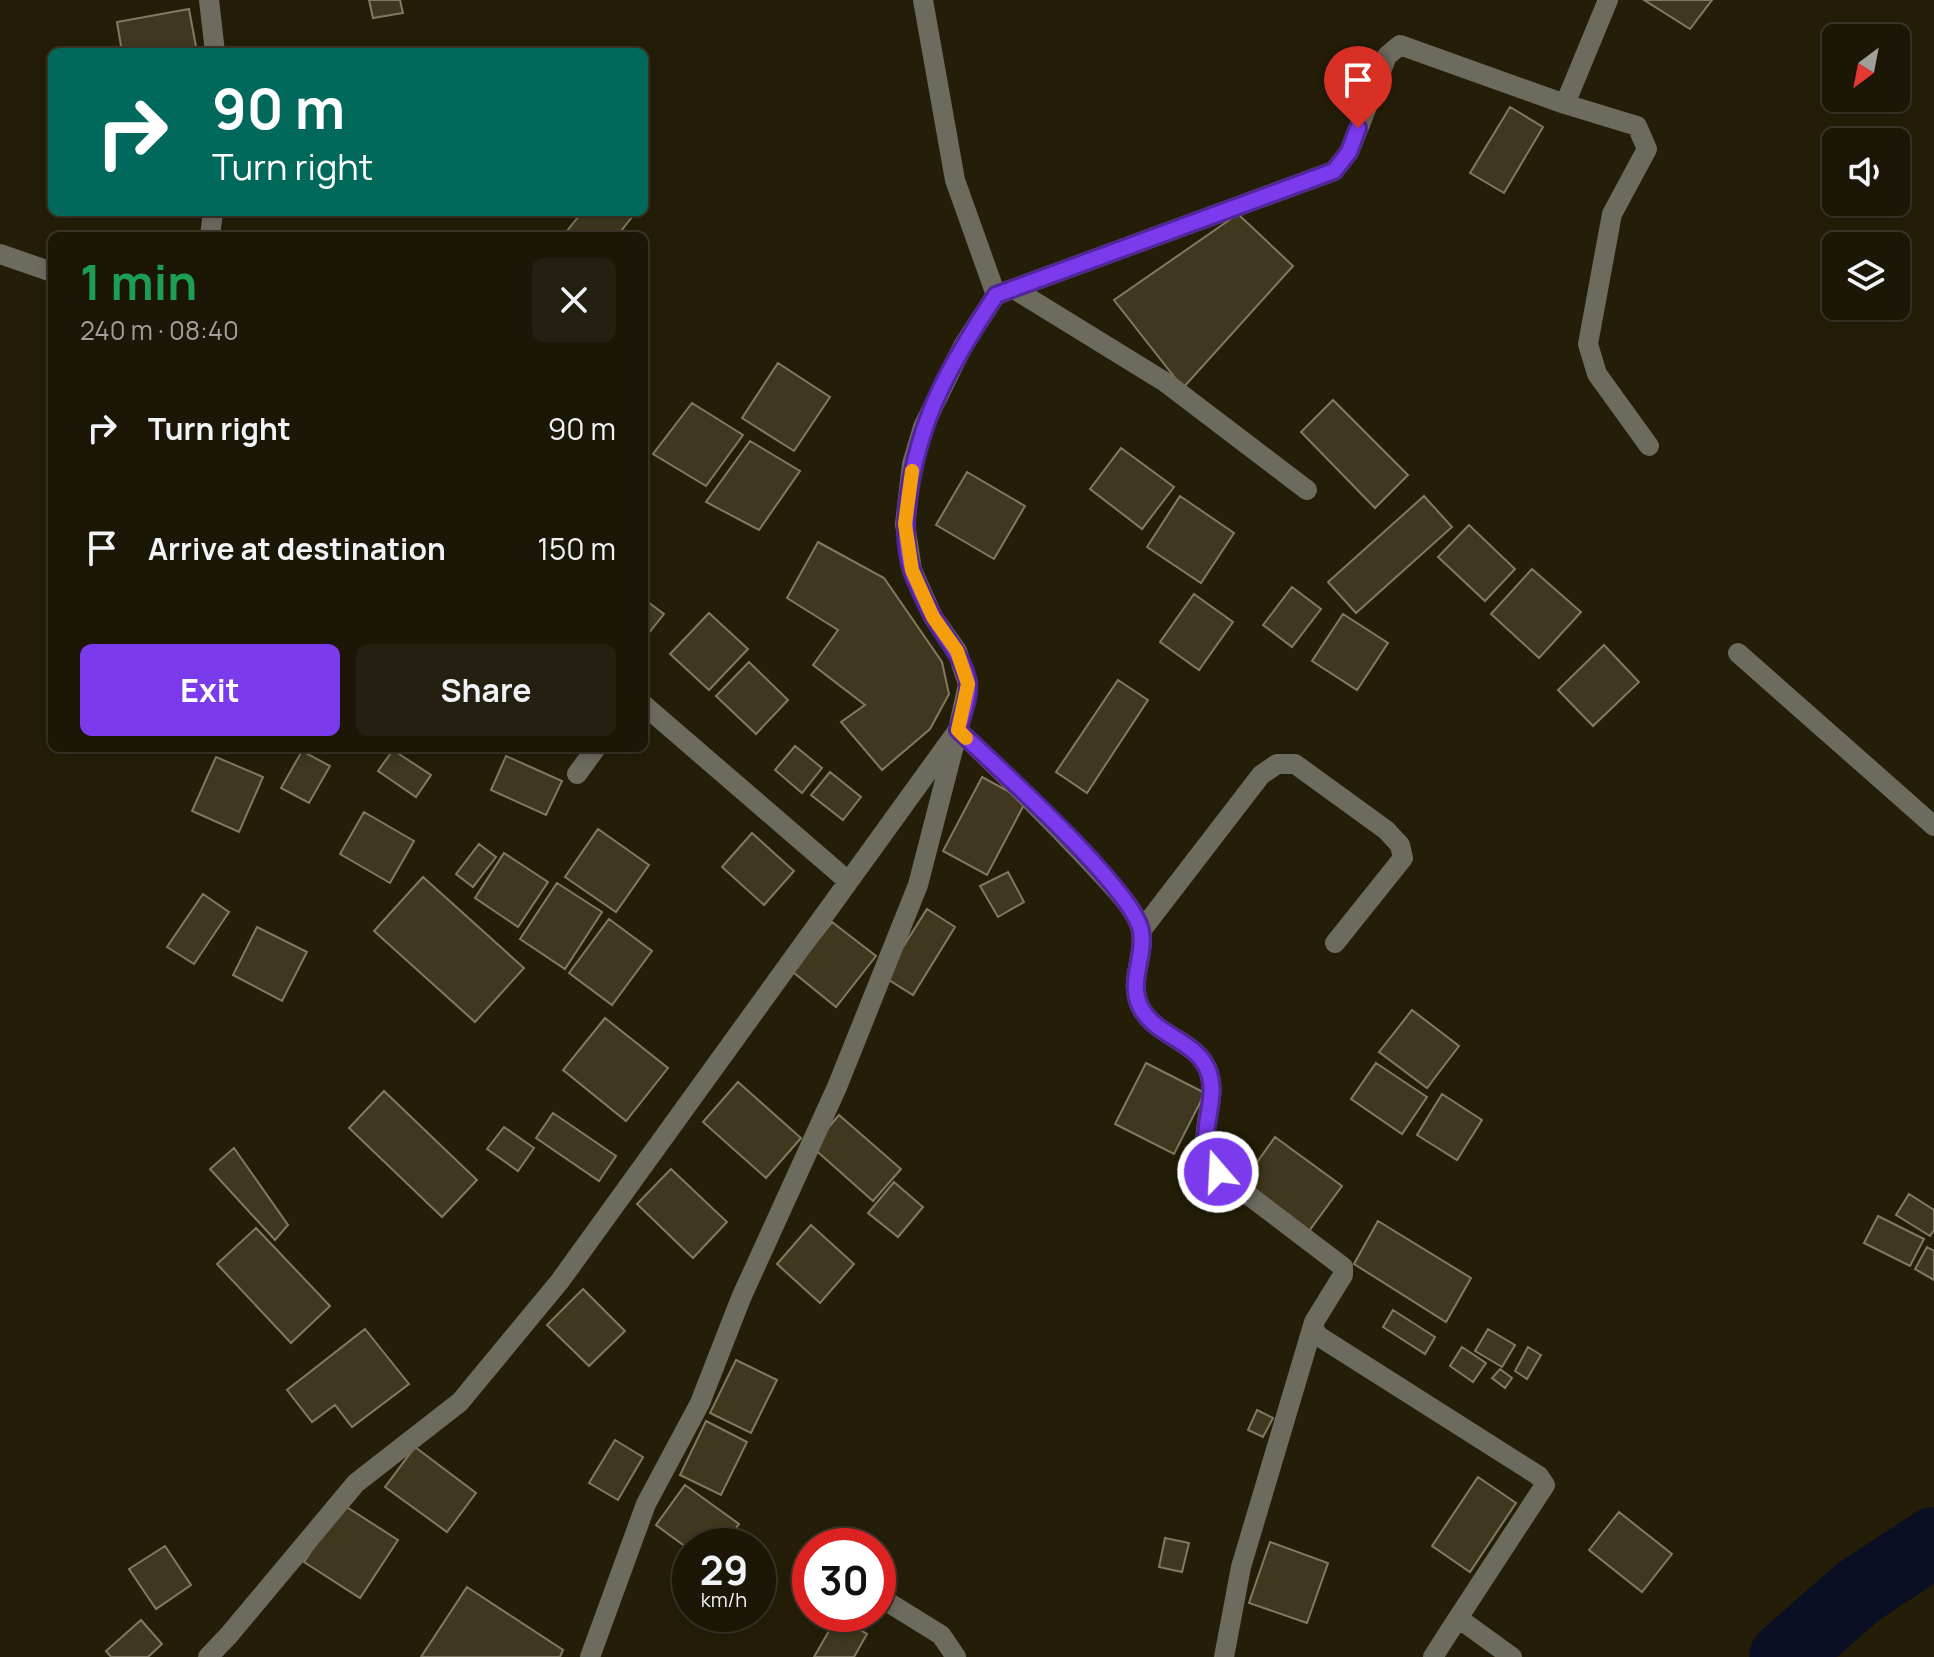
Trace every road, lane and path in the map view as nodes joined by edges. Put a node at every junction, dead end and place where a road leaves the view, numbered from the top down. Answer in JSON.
{"nodes":[{"id":1,"x":209,"y":0,"type":"edge"},
{"id":2,"x":923,"y":0,"type":"edge"},
{"id":3,"x":1608,"y":0,"type":"edge"},
{"id":4,"x":215,"y":48,"type":"edge"},
{"id":5,"x":1565,"y":104,"type":"junction"},
{"id":6,"x":0,"y":254,"type":"edge"},
{"id":7,"x":48,"y":271,"type":"edge"},
{"id":8,"x":1005,"y":292,"type":"junction"},
{"id":9,"x":1649,"y":446,"type":"dead end"},
{"id":10,"x":1307,"y":490,"type":"dead end"},
{"id":11,"x":1738,"y":653,"type":"dead end"},
{"id":12,"x":648,"y":708,"type":"edge"},
{"id":13,"x":958,"y":730,"type":"junction"},
{"id":14,"x":593,"y":752,"type":"edge"},
{"id":15,"x":577,"y":774,"type":"dead end"},
{"id":16,"x":1934,"y":826,"type":"edge"},
{"id":17,"x":848,"y":881,"type":"junction"},
{"id":18,"x":1141,"y":931,"type":"junction"},
{"id":19,"x":1335,"y":943,"type":"dead end"},
{"id":20,"x":1314,"y":1322,"type":"junction"},
{"id":21,"x":896,"y":1607,"type":"edge"},
{"id":22,"x":1458,"y":1618,"type":"junction"},
{"id":23,"x":208,"y":1657,"type":"edge"},
{"id":24,"x":590,"y":1657,"type":"edge"},
{"id":25,"x":956,"y":1657,"type":"edge"},
{"id":26,"x":1224,"y":1657,"type":"edge"},
{"id":27,"x":1433,"y":1657,"type":"edge"},
{"id":28,"x":1512,"y":1657,"type":"edge"}],
"edges":[{"from":1,"to":4,"type":"street"},
{"from":2,"to":8,"type":"street"},
{"from":3,"to":5,"type":"street"},
{"from":5,"to":8,"type":"street"},
{"from":5,"to":9,"type":"street"},
{"from":6,"to":7,"type":"street"},
{"from":8,"to":10,"type":"street"},
{"from":8,"to":13,"type":"street"},
{"from":11,"to":16,"type":"street"},
{"from":12,"to":17,"type":"street"},
{"from":13,"to":17,"type":"street"},
{"from":13,"to":18,"type":"street"},
{"from":13,"to":24,"type":"street"},
{"from":14,"to":15,"type":"street"},
{"from":17,"to":23,"type":"street"},
{"from":18,"to":19,"type":"street"},
{"from":18,"to":20,"type":"street"},
{"from":20,"to":22,"type":"street"},
{"from":20,"to":26,"type":"street"},
{"from":21,"to":25,"type":"street"},
{"from":22,"to":27,"type":"street"},
{"from":22,"to":28,"type":"street"}]}
